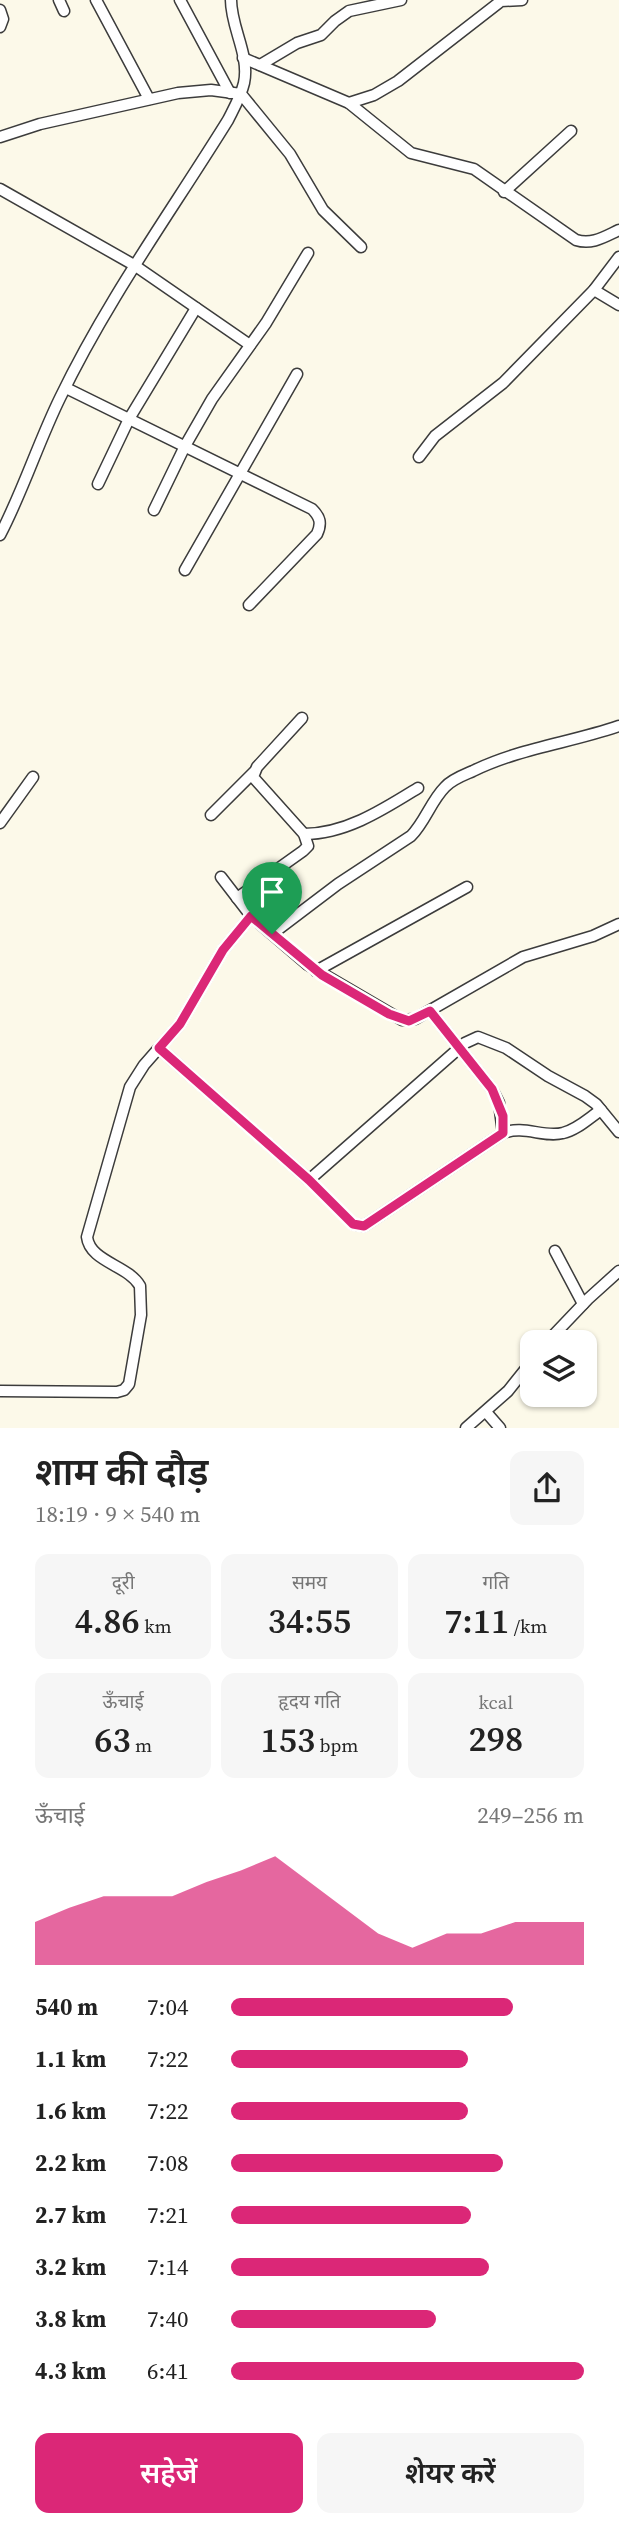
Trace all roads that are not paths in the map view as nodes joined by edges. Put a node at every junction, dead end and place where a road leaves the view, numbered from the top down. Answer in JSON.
{"nodes":[{"id":1,"x":59,"y":0,"type":"edge"},
{"id":2,"x":96,"y":0,"type":"edge"},
{"id":3,"x":180,"y":0,"type":"edge"},
{"id":4,"x":231,"y":0,"type":"edge"},
{"id":5,"x":401,"y":0,"type":"edge"},
{"id":6,"x":510,"y":0,"type":"edge"},
{"id":7,"x":522,"y":0,"type":"edge"},
{"id":8,"x":0,"y":10,"type":"edge"},
{"id":9,"x":65,"y":11,"type":"dead end"},
{"id":10,"x":0,"y":27,"type":"edge"},
{"id":11,"x":243,"y":58,"type":"junction"},
{"id":12,"x":260,"y":65,"type":"junction"},
{"id":13,"x":236,"y":93,"type":"junction"},
{"id":14,"x":149,"y":100,"type":"junction"},
{"id":15,"x":349,"y":103,"type":"junction"},
{"id":16,"x":571,"y":131,"type":"dead end"},
{"id":17,"x":0,"y":137,"type":"edge"},
{"id":18,"x":0,"y":189,"type":"edge"},
{"id":19,"x":504,"y":192,"type":"junction"},
{"id":20,"x":619,"y":230,"type":"edge"},
{"id":21,"x":361,"y":247,"type":"dead end"},
{"id":22,"x":308,"y":253,"type":"dead end"},
{"id":23,"x":619,"y":257,"type":"edge"},
{"id":24,"x":134,"y":265,"type":"junction"},
{"id":25,"x":594,"y":290,"type":"junction"},
{"id":26,"x":619,"y":304,"type":"edge"},
{"id":27,"x":196,"y":307,"type":"junction"},
{"id":28,"x":250,"y":345,"type":"junction"},
{"id":29,"x":297,"y":374,"type":"dead end"},
{"id":30,"x":66,"y":388,"type":"junction"},
{"id":31,"x":129,"y":419,"type":"junction"},
{"id":32,"x":185,"y":446,"type":"junction"},
{"id":33,"x":419,"y":457,"type":"dead end"},
{"id":34,"x":239,"y":473,"type":"junction"},
{"id":35,"x":98,"y":484,"type":"dead end"},
{"id":36,"x":154,"y":510,"type":"dead end"},
{"id":37,"x":0,"y":535,"type":"edge"},
{"id":38,"x":185,"y":570,"type":"dead end"},
{"id":39,"x":249,"y":605,"type":"dead end"},
{"id":40,"x":302,"y":718,"type":"dead end"},
{"id":41,"x":619,"y":726,"type":"edge"},
{"id":42,"x":254,"y":772,"type":"junction"},
{"id":43,"x":33,"y":778,"type":"dead end"},
{"id":44,"x":418,"y":788,"type":"dead end"},
{"id":45,"x":211,"y":815,"type":"dead end"},
{"id":46,"x":0,"y":823,"type":"edge"},
{"id":47,"x":304,"y":834,"type":"junction"},
{"id":48,"x":221,"y":877,"type":"dead end"},
{"id":49,"x":467,"y":887,"type":"dead end"},
{"id":50,"x":237,"y":898,"type":"junction"},
{"id":51,"x":251,"y":916,"type":"junction"},
{"id":52,"x":619,"y":924,"type":"edge"},
{"id":53,"x":272,"y":934,"type":"junction"},
{"id":54,"x":316,"y":971,"type":"junction"},
{"id":55,"x":430,"y":1011,"type":"junction"},
{"id":56,"x":159,"y":1048,"type":"junction"},
{"id":57,"x":460,"y":1048,"type":"junction"},
{"id":58,"x":601,"y":1110,"type":"junction"},
{"id":59,"x":619,"y":1132,"type":"edge"},
{"id":60,"x":503,"y":1133,"type":"junction"},
{"id":61,"x":309,"y":1180,"type":"junction"},
{"id":62,"x":555,"y":1251,"type":"dead end"},
{"id":63,"x":619,"y":1271,"type":"edge"},
{"id":64,"x":583,"y":1304,"type":"junction"},
{"id":65,"x":558,"y":1330,"type":"edge"},
{"id":66,"x":520,"y":1377,"type":"edge"},
{"id":67,"x":0,"y":1391,"type":"edge"},
{"id":68,"x":485,"y":1412,"type":"junction"},
{"id":69,"x":466,"y":1428,"type":"edge"},
{"id":70,"x":500,"y":1428,"type":"edge"}],
"edges":[{"from":1,"to":9,"type":"street"},
{"from":2,"to":14,"type":"street"},
{"from":3,"to":13,"type":"street"},
{"from":4,"to":11,"type":"street"},
{"from":5,"to":12,"type":"street"},
{"from":6,"to":7,"type":"street"},
{"from":6,"to":15,"type":"street"},
{"from":8,"to":10,"type":"street"},
{"from":11,"to":12,"type":"street"},
{"from":11,"to":13,"type":"street"},
{"from":12,"to":15,"type":"street"},
{"from":13,"to":14,"type":"street"},
{"from":13,"to":21,"type":"street"},
{"from":13,"to":24,"type":"street"},
{"from":14,"to":17,"type":"street"},
{"from":15,"to":19,"type":"street"},
{"from":16,"to":19,"type":"street"},
{"from":18,"to":24,"type":"street"},
{"from":19,"to":20,"type":"street"},
{"from":22,"to":28,"type":"street"},
{"from":23,"to":25,"type":"street"},
{"from":24,"to":27,"type":"street"},
{"from":24,"to":30,"type":"street"},
{"from":25,"to":26,"type":"street"},
{"from":25,"to":33,"type":"street"},
{"from":27,"to":28,"type":"street"},
{"from":27,"to":31,"type":"street"},
{"from":28,"to":32,"type":"street"},
{"from":29,"to":34,"type":"street"},
{"from":30,"to":31,"type":"street"},
{"from":30,"to":37,"type":"street"},
{"from":31,"to":32,"type":"street"},
{"from":31,"to":35,"type":"street"},
{"from":32,"to":34,"type":"street"},
{"from":32,"to":36,"type":"street"},
{"from":34,"to":38,"type":"street"},
{"from":34,"to":39,"type":"street"},
{"from":40,"to":42,"type":"street"},
{"from":41,"to":53,"type":"street"},
{"from":42,"to":45,"type":"street"},
{"from":42,"to":47,"type":"street"},
{"from":43,"to":46,"type":"street"},
{"from":44,"to":47,"type":"street"},
{"from":47,"to":50,"type":"street"},
{"from":48,"to":50,"type":"street"},
{"from":49,"to":54,"type":"street"},
{"from":50,"to":51,"type":"street"},
{"from":51,"to":53,"type":"street"},
{"from":51,"to":56,"type":"street"},
{"from":52,"to":55,"type":"street"},
{"from":53,"to":54,"type":"street"},
{"from":54,"to":55,"type":"street"},
{"from":55,"to":57,"type":"street"},
{"from":56,"to":61,"type":"street"},
{"from":56,"to":67,"type":"street"},
{"from":57,"to":58,"type":"street"},
{"from":57,"to":60,"type":"street"},
{"from":57,"to":61,"type":"street"},
{"from":58,"to":59,"type":"street"},
{"from":58,"to":60,"type":"street"},
{"from":60,"to":61,"type":"street"},
{"from":62,"to":64,"type":"street"},
{"from":63,"to":64,"type":"street"},
{"from":64,"to":65,"type":"street"},
{"from":66,"to":68,"type":"street"},
{"from":68,"to":69,"type":"street"},
{"from":68,"to":70,"type":"street"}]}
